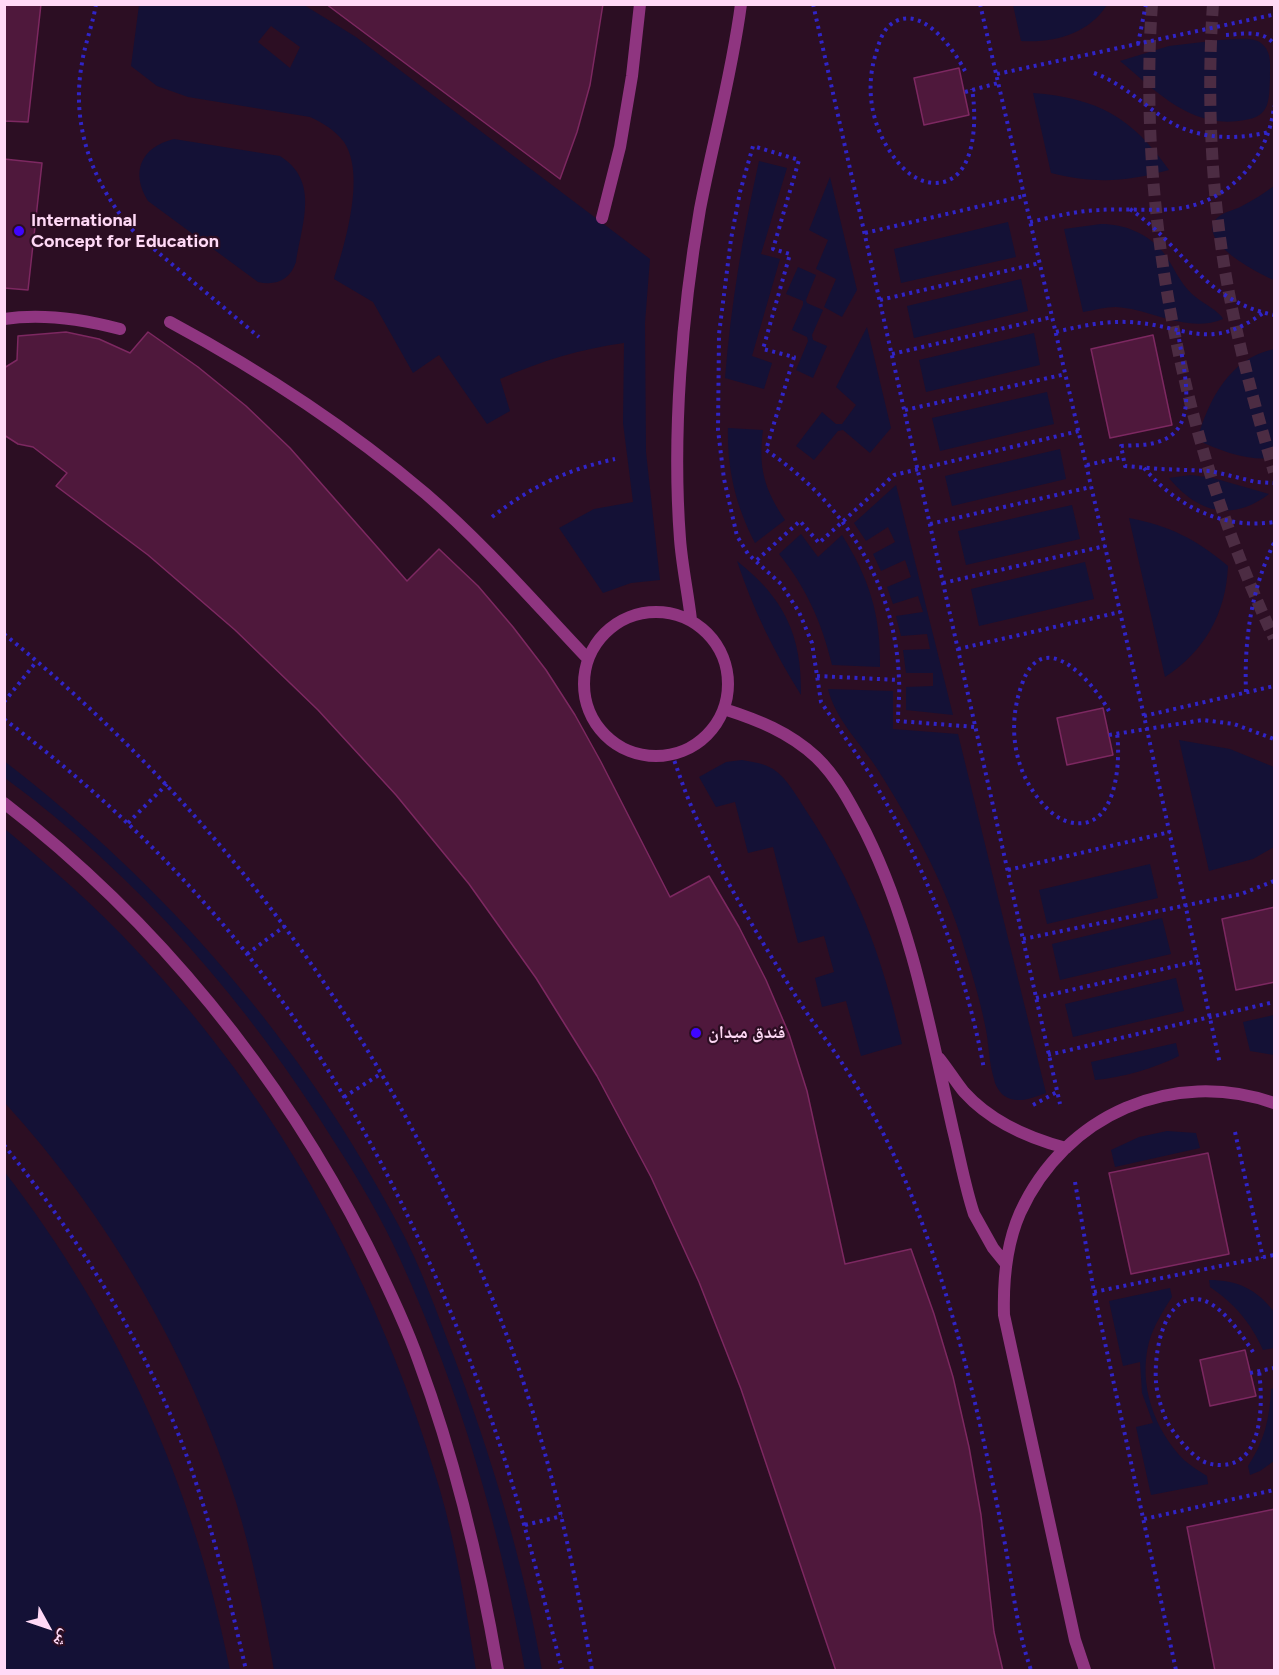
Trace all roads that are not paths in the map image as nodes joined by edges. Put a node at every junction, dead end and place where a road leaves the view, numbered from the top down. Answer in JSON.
{"nodes":[{"id":1,"x":640,"y":4,"type":"edge"},
{"id":2,"x":741,"y":4,"type":"edge"},
{"id":3,"x":602,"y":218,"type":"dead end"},
{"id":4,"x":4,"y":319,"type":"edge"},
{"id":5,"x":170,"y":322,"type":"dead end"},
{"id":6,"x":120,"y":329,"type":"dead end"},
{"id":7,"x":691,"y":620,"type":"junction"},
{"id":8,"x":588,"y":659,"type":"junction"},
{"id":9,"x":724,"y":709,"type":"junction"},
{"id":10,"x":4,"y":803,"type":"edge"},
{"id":11,"x":935,"y":1052,"type":"junction"},
{"id":12,"x":1275,"y":1103,"type":"edge"},
{"id":13,"x":1066,"y":1148,"type":"junction"},
{"id":14,"x":1006,"y":1264,"type":"junction"},
{"id":15,"x":498,"y":1671,"type":"edge"},
{"id":16,"x":1085,"y":1671,"type":"edge"}],
"edges":[{"from":1,"to":3,"type":"lane"},
{"from":2,"to":7,"type":"lane"},
{"from":4,"to":6,"type":"lane"},
{"from":5,"to":8,"type":"lane"},
{"from":7,"to":8,"type":"lane"},
{"from":7,"to":9,"type":"lane"},
{"from":8,"to":9,"type":"lane"},
{"from":9,"to":11,"type":"lane"},
{"from":10,"to":15,"type":"lane"},
{"from":11,"to":13,"type":"lane"},
{"from":11,"to":14,"type":"lane"},
{"from":12,"to":13,"type":"lane"},
{"from":13,"to":14,"type":"lane"},
{"from":14,"to":16,"type":"lane"}]}
